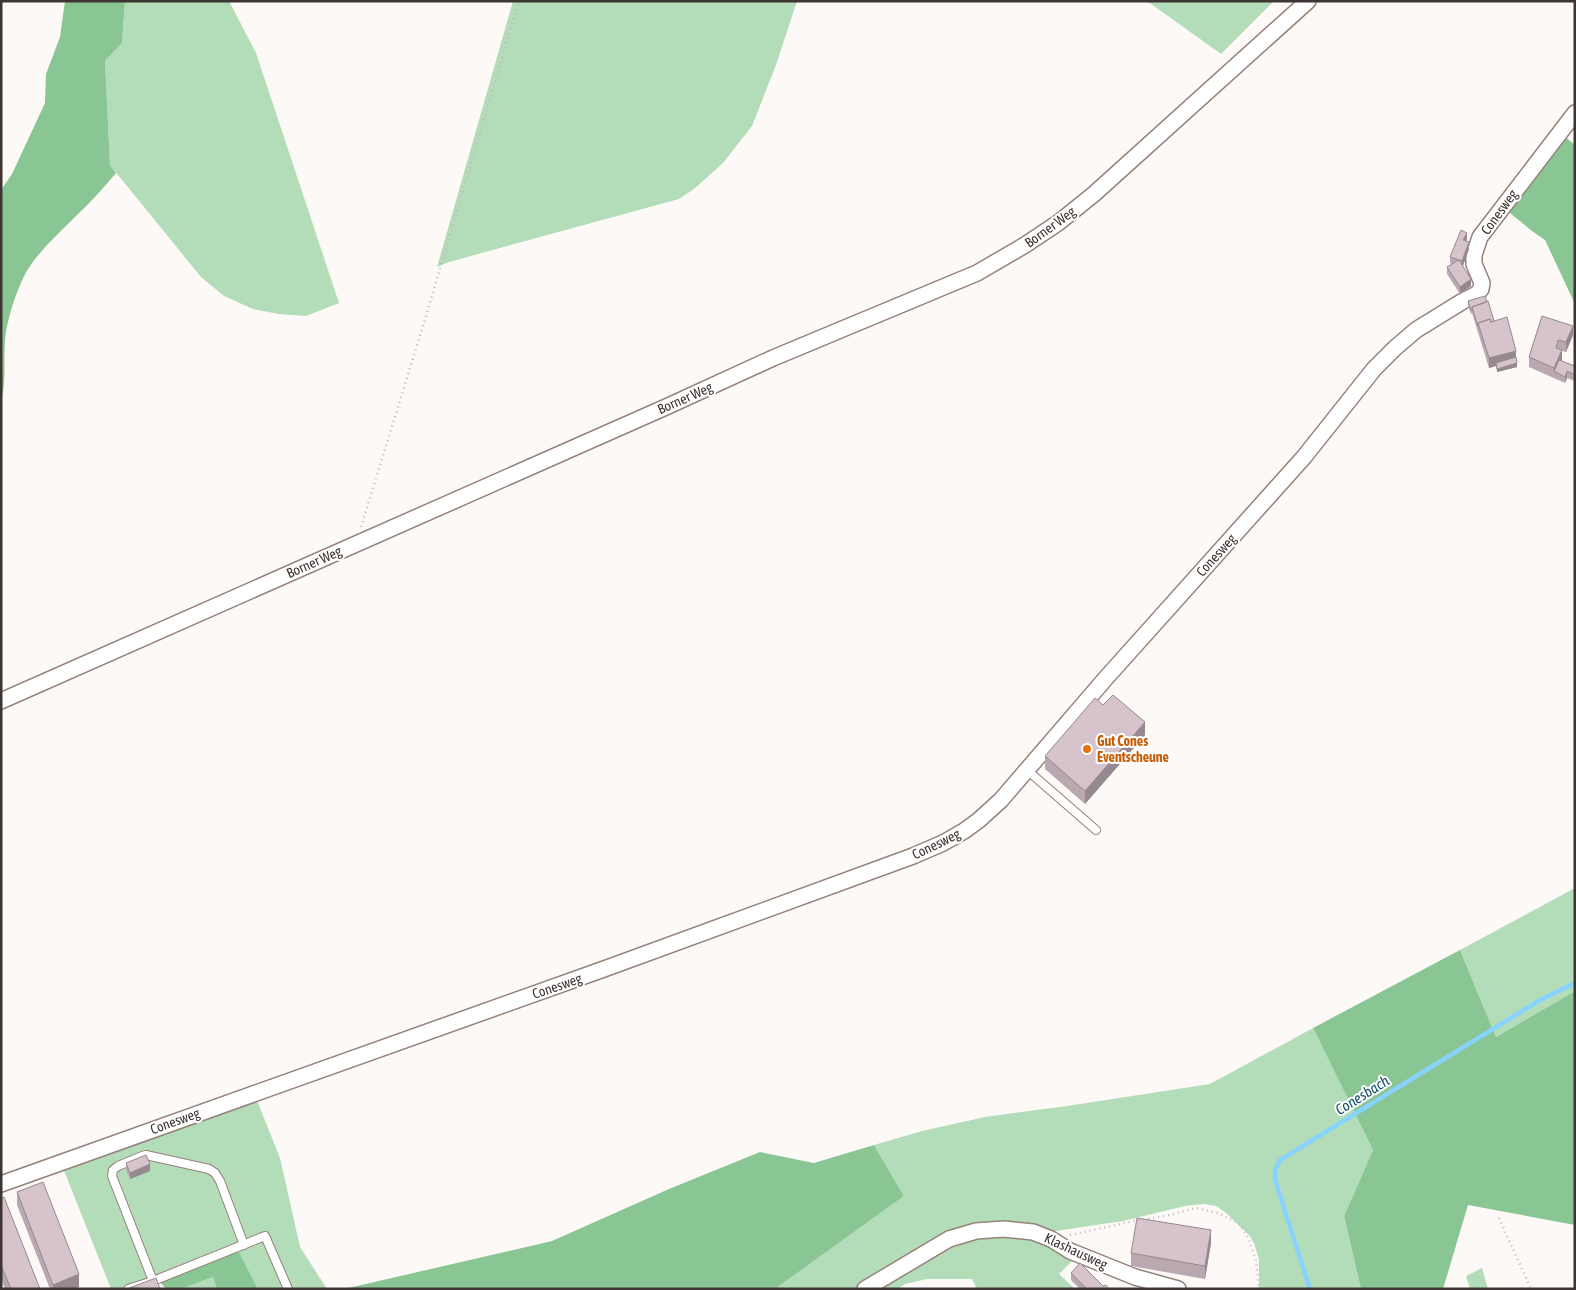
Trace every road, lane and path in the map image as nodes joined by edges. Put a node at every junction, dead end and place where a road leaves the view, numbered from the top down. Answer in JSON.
{"nodes":[{"id":1,"x":519,"y":1,"type":"edge"},
{"id":2,"x":1308,"y":1,"type":"edge"},
{"id":3,"x":1575,"y":113,"type":"edge"},
{"id":4,"x":356,"y":543,"type":"junction"},
{"id":5,"x":1,"y":701,"type":"edge"},
{"id":6,"x":1026,"y":770,"type":"junction"},
{"id":7,"x":1096,"y":830,"type":"dead end"},
{"id":8,"x":1,"y":1184,"type":"edge"},
{"id":9,"x":1499,"y":1218,"type":"dead end"},
{"id":10,"x":1051,"y":1239,"type":"junction"},
{"id":11,"x":244,"y":1245,"type":"junction"},
{"id":12,"x":153,"y":1281,"type":"junction"},
{"id":13,"x":128,"y":1289,"type":"edge"},
{"id":14,"x":288,"y":1289,"type":"edge"},
{"id":15,"x":865,"y":1289,"type":"edge"},
{"id":16,"x":1178,"y":1289,"type":"edge"},
{"id":17,"x":1259,"y":1289,"type":"edge"},
{"id":18,"x":1531,"y":1289,"type":"edge"}],
"edges":[{"from":1,"to":4,"type":"path"},
{"from":2,"to":4,"type":"street","name":"Borner Weg"},
{"from":3,"to":6,"type":"street","name":"Conesweg"},
{"from":4,"to":5,"type":"street","name":"Borner Weg"},
{"from":6,"to":7,"type":"lane"},
{"from":6,"to":8,"type":"street","name":"Conesweg"},
{"from":9,"to":18,"type":"path"},
{"from":10,"to":15,"type":"street","name":"Klashausweg"},
{"from":10,"to":16,"type":"street","name":"Klashausweg"},
{"from":10,"to":17,"type":"path"},
{"from":11,"to":12,"type":"lane"},
{"from":11,"to":12,"type":"lane"},
{"from":11,"to":14,"type":"lane"},
{"from":12,"to":13,"type":"lane"}]}
